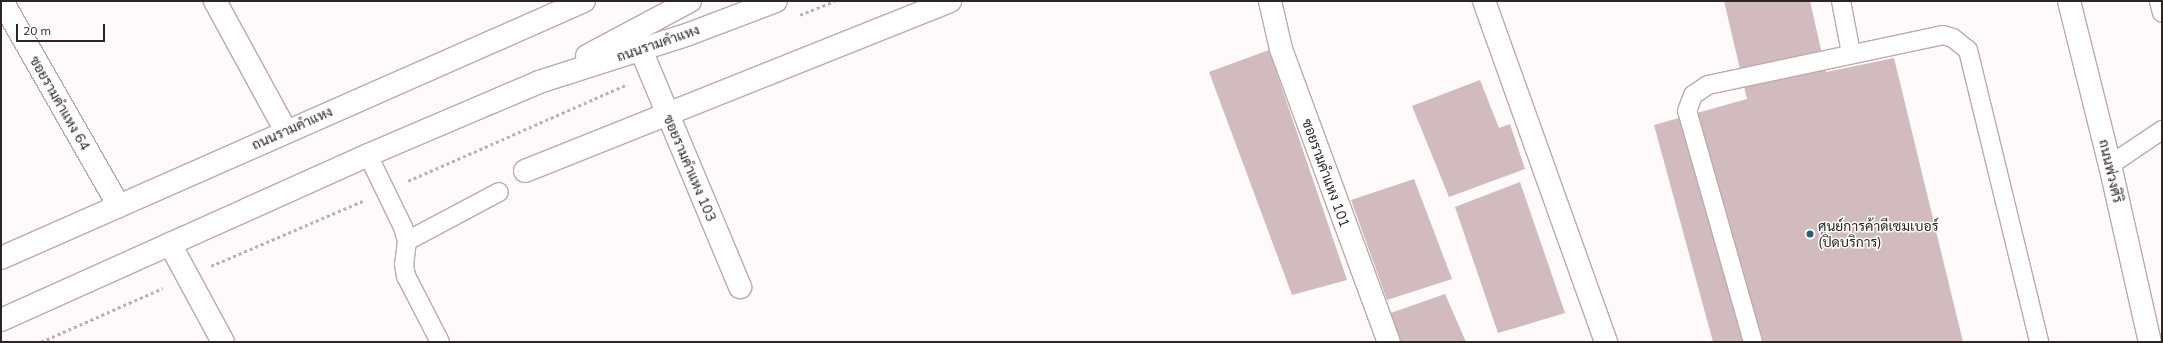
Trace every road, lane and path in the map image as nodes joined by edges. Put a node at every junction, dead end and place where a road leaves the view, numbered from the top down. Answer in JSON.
{"nodes":[{"id":1,"x":2,"y":1,"type":"edge"},
{"id":2,"x":215,"y":1,"type":"edge"},
{"id":3,"x":690,"y":1,"type":"edge"},
{"id":4,"x":776,"y":1,"type":"edge"},
{"id":5,"x":834,"y":1,"type":"edge"},
{"id":6,"x":950,"y":1,"type":"edge"},
{"id":7,"x":1270,"y":1,"type":"edge"},
{"id":8,"x":1484,"y":1,"type":"edge"},
{"id":9,"x":1841,"y":1,"type":"edge"},
{"id":10,"x":2069,"y":1,"type":"edge"},
{"id":11,"x":2159,"y":1,"type":"edge"},
{"id":12,"x":578,"y":2,"type":"edge"},
{"id":13,"x":2162,"y":13,"type":"edge"},
{"id":14,"x":798,"y":16,"type":"dead end"},
{"id":15,"x":641,"y":50,"type":"junction"},
{"id":16,"x":1851,"y":53,"type":"junction"},
{"id":17,"x":650,"y":74,"type":"junction"},
{"id":18,"x":539,"y":82,"type":"junction"},
{"id":19,"x":667,"y":113,"type":"junction"},
{"id":20,"x":2162,"y":130,"type":"edge"},
{"id":21,"x":286,"y":131,"type":"junction"},
{"id":22,"x":368,"y":155,"type":"junction"},
{"id":23,"x":2110,"y":164,"type":"junction"},
{"id":24,"x":525,"y":171,"type":"dead end"},
{"id":25,"x":386,"y":191,"type":"junction"},
{"id":26,"x":499,"y":192,"type":"dead end"},
{"id":27,"x":119,"y":206,"type":"junction"},
{"id":28,"x":407,"y":241,"type":"junction"},
{"id":29,"x":170,"y":244,"type":"junction"},
{"id":30,"x":1,"y":258,"type":"edge"},
{"id":31,"x":187,"y":277,"type":"junction"},
{"id":32,"x":740,"y":287,"type":"dead end"},
{"id":33,"x":7,"y":318,"type":"edge"},
{"id":34,"x":41,"y":342,"type":"edge"},
{"id":35,"x":222,"y":342,"type":"edge"},
{"id":36,"x":440,"y":342,"type":"edge"},
{"id":37,"x":1389,"y":342,"type":"edge"},
{"id":38,"x":1606,"y":342,"type":"edge"},
{"id":39,"x":1753,"y":342,"type":"edge"},
{"id":40,"x":2039,"y":342,"type":"edge"},
{"id":41,"x":2150,"y":342,"type":"edge"}],
"edges":[{"from":1,"to":27,"type":"main road","name":"ซอยรามคำแหง 64"},
{"from":2,"to":21,"type":"main road"},
{"from":3,"to":18,"type":"main road","name":"ถนนรามคำแหง"},
{"from":4,"to":15,"type":"main road","name":"ถนนรามคำแหง"},
{"from":5,"to":14,"type":"path"},
{"from":6,"to":19,"type":"main road"},
{"from":7,"to":37,"type":"main road","name":"ซอยรามคำแหง 101"},
{"from":8,"to":38,"type":"main road"},
{"from":9,"to":16,"type":"lane"},
{"from":10,"to":23,"type":"main road","name":"ถนนพ่วงศิริ"},
{"from":11,"to":13,"type":"lane"},
{"from":12,"to":21,"type":"main road","name":"ถนนรามคำแหง"},
{"from":15,"to":17,"type":"main road","name":"ซอยรามคำแหง 103"},
{"from":15,"to":18,"type":"main road","name":"ถนนรามคำแหง"},
{"from":16,"to":39,"type":"lane"},
{"from":16,"to":40,"type":"lane"},
{"from":17,"to":19,"type":"main road","name":"ซอยรามคำแหง 103"},
{"from":17,"to":25,"type":"path"},
{"from":18,"to":22,"type":"main road","name":"ถนนรามคำแหง"},
{"from":19,"to":24,"type":"main road"},
{"from":19,"to":32,"type":"main road","name":"ซอยรามคำแหง 103"},
{"from":20,"to":23,"type":"lane"},
{"from":21,"to":27,"type":"main road","name":"ถนนรามคำแหง"},
{"from":22,"to":25,"type":"lane"},
{"from":22,"to":29,"type":"main road","name":"ถนนรามคำแหง"},
{"from":23,"to":41,"type":"main road","name":"ถนนพ่วงศิริ"},
{"from":25,"to":28,"type":"lane"},
{"from":25,"to":31,"type":"path"},
{"from":26,"to":28,"type":"lane"},
{"from":27,"to":30,"type":"main road","name":"ถนนรามคำแหง"},
{"from":28,"to":36,"type":"lane"},
{"from":29,"to":31,"type":"main road"},
{"from":29,"to":33,"type":"main road","name":"ถนนรามคำแหง"},
{"from":31,"to":34,"type":"path"},
{"from":31,"to":35,"type":"main road"}]}
